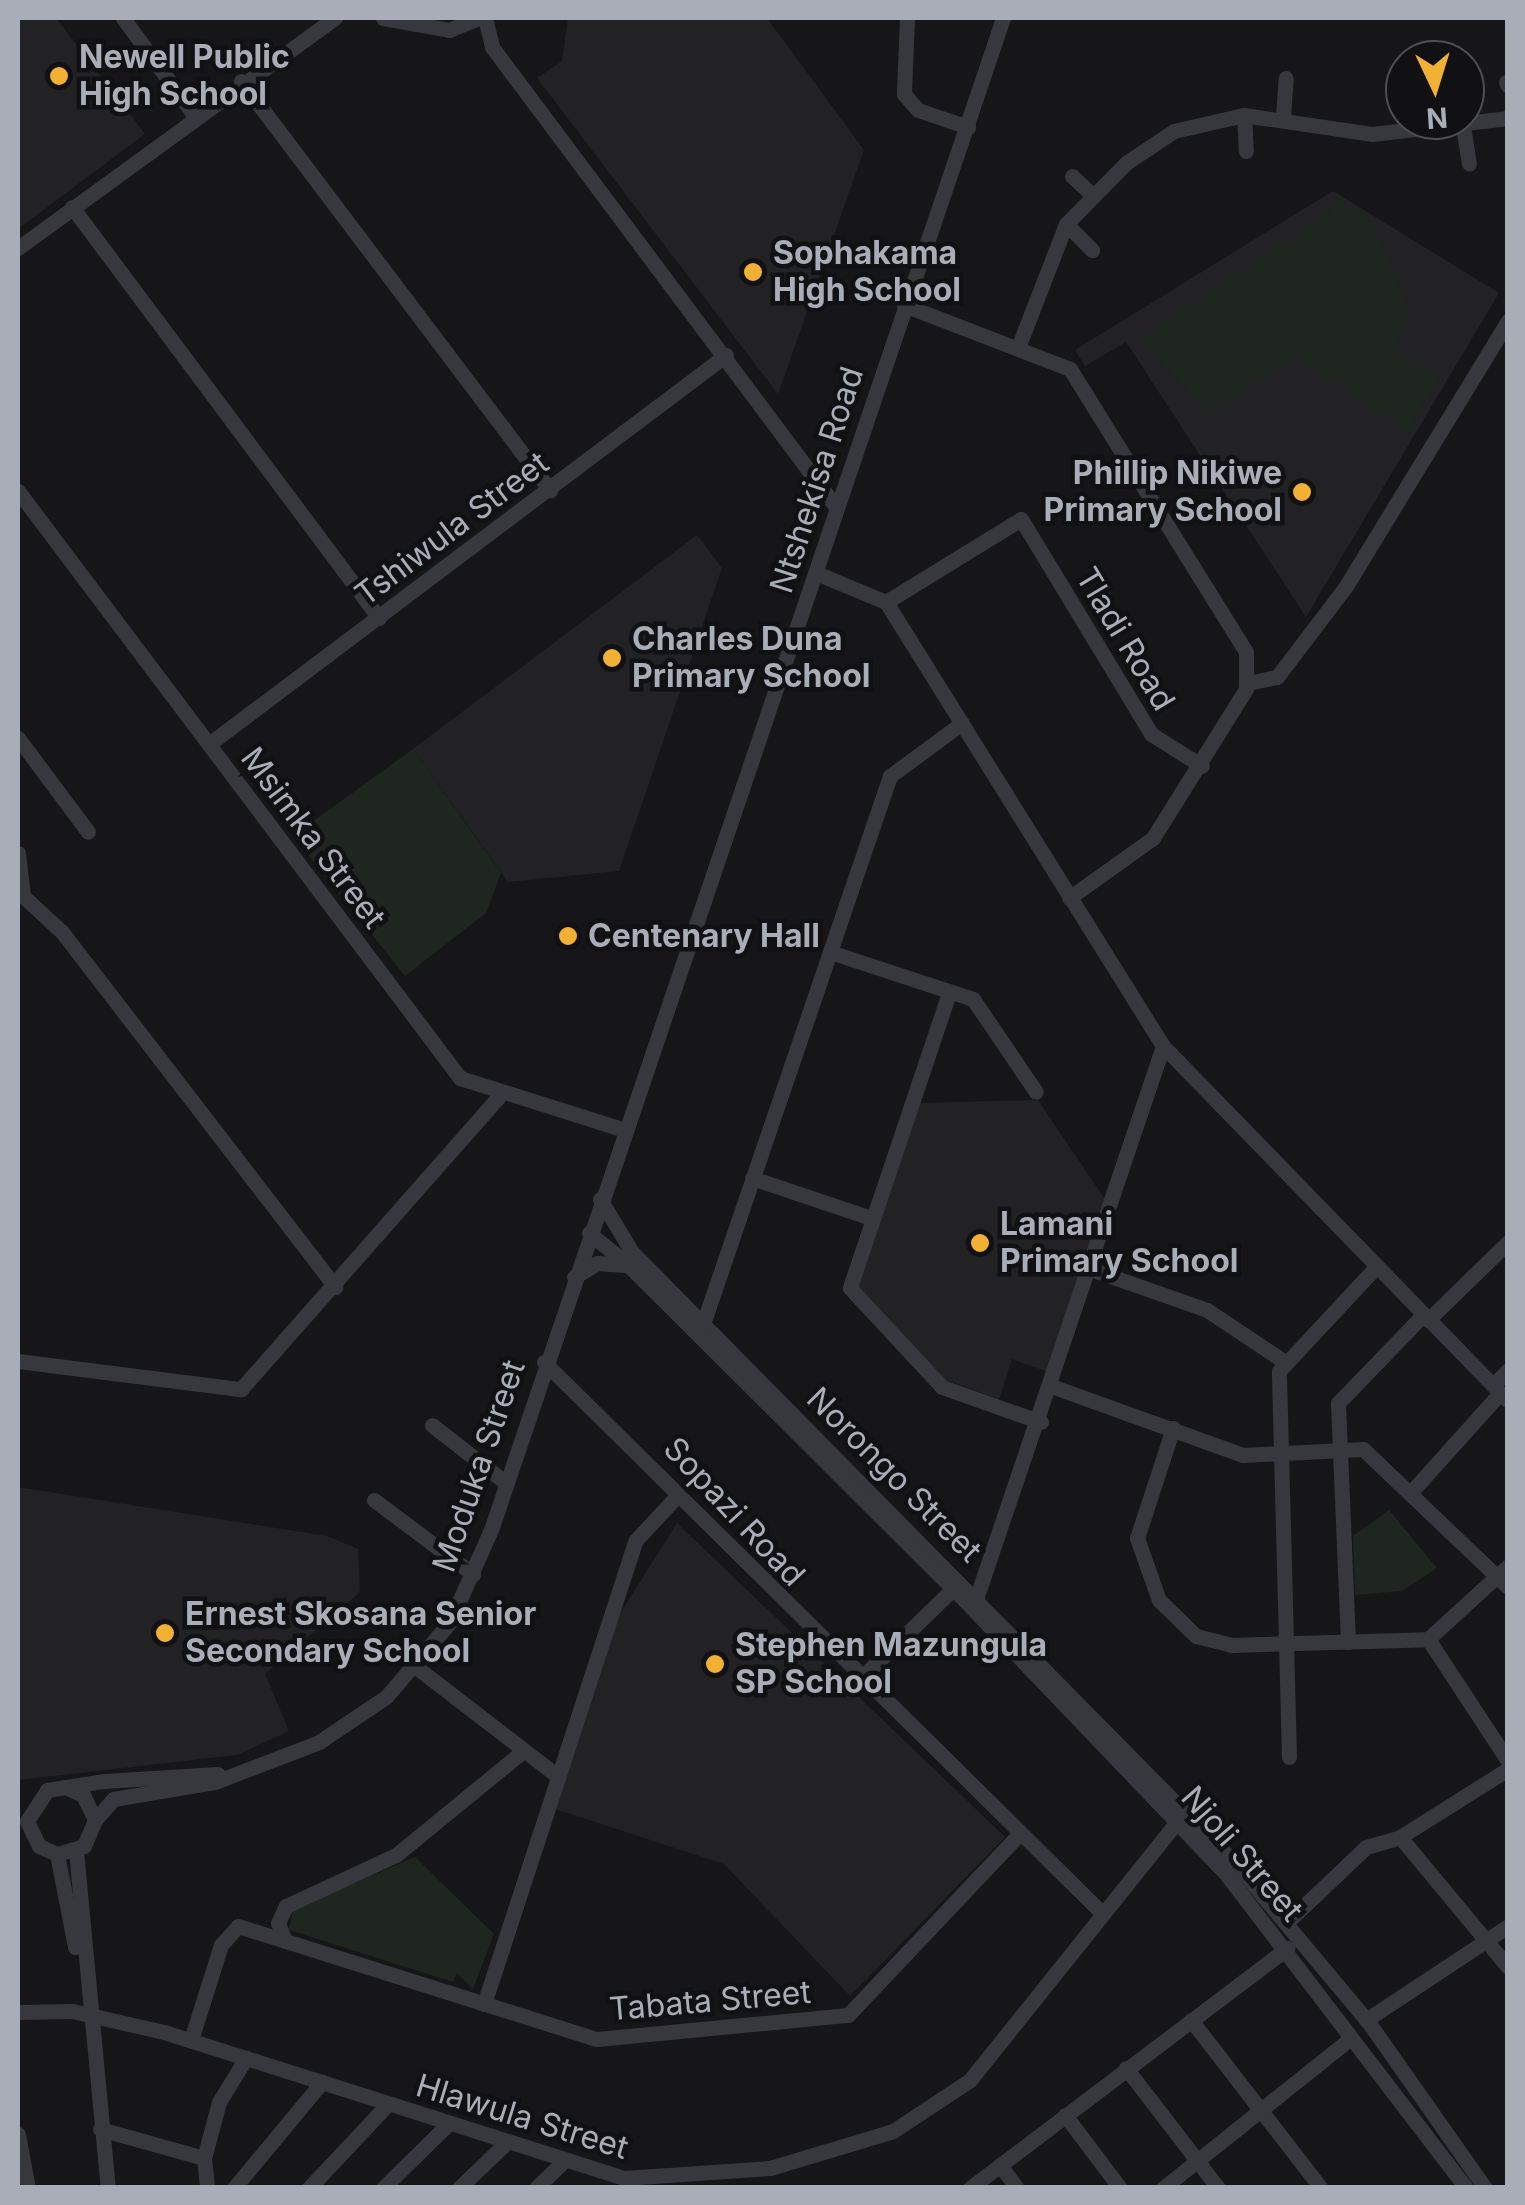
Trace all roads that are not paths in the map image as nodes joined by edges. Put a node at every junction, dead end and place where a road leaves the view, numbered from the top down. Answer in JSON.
{"nodes":[{"id":1,"x":123,"y":18,"type":"edge"},
{"id":2,"x":335,"y":18,"type":"edge"},
{"id":3,"x":383,"y":18,"type":"edge"},
{"id":4,"x":482,"y":18,"type":"edge"},
{"id":5,"x":907,"y":18,"type":"edge"},
{"id":6,"x":1003,"y":18,"type":"edge"},
{"id":7,"x":319,"y":20,"type":"edge"},
{"id":8,"x":460,"y":29,"type":"junction"},
{"id":9,"x":492,"y":46,"type":"junction"},
{"id":10,"x":1286,"y":78,"type":"dead end"},
{"id":11,"x":241,"y":81,"type":"junction"},
{"id":12,"x":1244,"y":115,"type":"junction"},
{"id":13,"x":195,"y":116,"type":"junction"},
{"id":14,"x":1284,"y":117,"type":"junction"},
{"id":15,"x":968,"y":127,"type":"junction"},
{"id":16,"x":1385,"y":133,"type":"edge"},
{"id":17,"x":1465,"y":140,"type":"edge"},
{"id":18,"x":1246,"y":151,"type":"dead end"},
{"id":19,"x":1469,"y":164,"type":"dead end"},
{"id":20,"x":1072,"y":176,"type":"dead end"},
{"id":21,"x":1091,"y":194,"type":"junction"},
{"id":22,"x":72,"y":208,"type":"junction"},
{"id":23,"x":1066,"y":224,"type":"junction"},
{"id":24,"x":18,"y":248,"type":"edge"},
{"id":25,"x":1092,"y":250,"type":"dead end"},
{"id":26,"x":904,"y":306,"type":"junction"},
{"id":27,"x":1508,"y":321,"type":"edge"},
{"id":28,"x":1020,"y":345,"type":"junction"},
{"id":29,"x":726,"y":354,"type":"junction"},
{"id":30,"x":550,"y":490,"type":"junction"},
{"id":31,"x":18,"y":491,"type":"edge"},
{"id":32,"x":836,"y":507,"type":"junction"},
{"id":33,"x":816,"y":573,"type":"junction"},
{"id":34,"x":886,"y":602,"type":"junction"},
{"id":35,"x":379,"y":618,"type":"junction"},
{"id":36,"x":1248,"y":683,"type":"junction"},
{"id":37,"x":962,"y":724,"type":"junction"},
{"id":38,"x":18,"y":738,"type":"edge"},
{"id":39,"x":209,"y":744,"type":"junction"},
{"id":40,"x":1202,"y":766,"type":"junction"},
{"id":41,"x":88,"y":832,"type":"dead end"},
{"id":42,"x":18,"y":853,"type":"edge"},
{"id":43,"x":1070,"y":898,"type":"junction"},
{"id":44,"x":20,"y":899,"type":"edge"},
{"id":45,"x":830,"y":952,"type":"junction"},
{"id":46,"x":949,"y":993,"type":"junction"},
{"id":47,"x":1163,"y":1046,"type":"junction"},
{"id":48,"x":1036,"y":1092,"type":"dead end"},
{"id":49,"x":501,"y":1094,"type":"junction"},
{"id":50,"x":625,"y":1130,"type":"junction"},
{"id":51,"x":752,"y":1178,"type":"junction"},
{"id":52,"x":600,"y":1198,"type":"junction"},
{"id":53,"x":871,"y":1218,"type":"junction"},
{"id":54,"x":589,"y":1233,"type":"junction"},
{"id":55,"x":1508,"y":1242,"type":"edge"},
{"id":56,"x":628,"y":1265,"type":"junction"},
{"id":57,"x":1376,"y":1267,"type":"junction"},
{"id":58,"x":1093,"y":1270,"type":"junction"},
{"id":59,"x":574,"y":1277,"type":"junction"},
{"id":60,"x":335,"y":1287,"type":"junction"},
{"id":61,"x":1426,"y":1318,"type":"junction"},
{"id":62,"x":703,"y":1324,"type":"junction"},
{"id":63,"x":1282,"y":1360,"type":"junction"},
{"id":64,"x":18,"y":1361,"type":"edge"},
{"id":65,"x":544,"y":1362,"type":"junction"},
{"id":66,"x":1508,"y":1370,"type":"edge"},
{"id":67,"x":1054,"y":1388,"type":"junction"},
{"id":68,"x":1500,"y":1393,"type":"edge"},
{"id":69,"x":1042,"y":1422,"type":"junction"},
{"id":70,"x":432,"y":1425,"type":"dead end"},
{"id":71,"x":1173,"y":1428,"type":"junction"},
{"id":72,"x":1342,"y":1448,"type":"junction"},
{"id":73,"x":1281,"y":1457,"type":"junction"},
{"id":74,"x":506,"y":1482,"type":"junction"},
{"id":75,"x":1413,"y":1490,"type":"junction"},
{"id":76,"x":676,"y":1497,"type":"junction"},
{"id":77,"x":374,"y":1500,"type":"dead end"},
{"id":78,"x":473,"y":1574,"type":"junction"},
{"id":79,"x":1504,"y":1577,"type":"edge"},
{"id":80,"x":957,"y":1585,"type":"junction"},
{"id":81,"x":975,"y":1603,"type":"junction"},
{"id":82,"x":1428,"y":1639,"type":"junction"},
{"id":83,"x":1348,"y":1642,"type":"junction"},
{"id":84,"x":1286,"y":1644,"type":"junction"},
{"id":85,"x":416,"y":1667,"type":"junction"},
{"id":86,"x":860,"y":1680,"type":"junction"},
{"id":87,"x":523,"y":1751,"type":"junction"},
{"id":88,"x":1288,"y":1756,"type":"dead end"},
{"id":89,"x":1508,"y":1761,"type":"edge"},
{"id":90,"x":1508,"y":1768,"type":"edge"},
{"id":91,"x":237,"y":1774,"type":"junction"},
{"id":92,"x":559,"y":1777,"type":"junction"},
{"id":93,"x":66,"y":1787,"type":"junction"},
{"id":94,"x":1158,"y":1790,"type":"junction"},
{"id":95,"x":18,"y":1795,"type":"edge"},
{"id":96,"x":38,"y":1796,"type":"junction"},
{"id":97,"x":22,"y":1818,"type":"edge"},
{"id":98,"x":95,"y":1820,"type":"junction"},
{"id":99,"x":1178,"y":1820,"type":"junction"},
{"id":100,"x":1018,"y":1836,"type":"junction"},
{"id":101,"x":1400,"y":1837,"type":"junction"},
{"id":102,"x":76,"y":1851,"type":"junction"},
{"id":103,"x":57,"y":1854,"type":"junction"},
{"id":104,"x":1098,"y":1910,"type":"junction"},
{"id":105,"x":1286,"y":1924,"type":"junction"},
{"id":106,"x":1508,"y":1926,"type":"edge"},
{"id":107,"x":1489,"y":1939,"type":"junction"},
{"id":108,"x":285,"y":1941,"type":"junction"},
{"id":109,"x":1287,"y":1948,"type":"junction"},
{"id":110,"x":1508,"y":1967,"type":"edge"},
{"id":111,"x":84,"y":1985,"type":"junction"},
{"id":112,"x":484,"y":2004,"type":"junction"},
{"id":113,"x":18,"y":2012,"type":"edge"},
{"id":114,"x":85,"y":2014,"type":"junction"},
{"id":115,"x":1191,"y":2020,"type":"junction"},
{"id":116,"x":1366,"y":2024,"type":"junction"},
{"id":117,"x":1348,"y":2039,"type":"junction"},
{"id":118,"x":191,"y":2040,"type":"junction"},
{"id":119,"x":246,"y":2058,"type":"junction"},
{"id":120,"x":1126,"y":2068,"type":"junction"},
{"id":121,"x":322,"y":2082,"type":"junction"},
{"id":122,"x":386,"y":2106,"type":"junction"},
{"id":123,"x":1263,"y":2112,"type":"junction"},
{"id":124,"x":1065,"y":2115,"type":"junction"},
{"id":125,"x":447,"y":2124,"type":"junction"},
{"id":126,"x":100,"y":2130,"type":"junction"},
{"id":127,"x":18,"y":2134,"type":"edge"},
{"id":128,"x":505,"y":2144,"type":"junction"},
{"id":129,"x":204,"y":2158,"type":"junction"},
{"id":130,"x":1198,"y":2161,"type":"junction"},
{"id":131,"x":561,"y":2164,"type":"junction"},
{"id":132,"x":1000,"y":2165,"type":"junction"},
{"id":133,"x":620,"y":2183,"type":"edge"},
{"id":134,"x":672,"y":2183,"type":"edge"},
{"id":135,"x":28,"y":2188,"type":"edge"},
{"id":136,"x":108,"y":2188,"type":"edge"},
{"id":137,"x":207,"y":2188,"type":"edge"},
{"id":138,"x":234,"y":2188,"type":"edge"},
{"id":139,"x":308,"y":2188,"type":"edge"},
{"id":140,"x":383,"y":2188,"type":"edge"},
{"id":141,"x":459,"y":2188,"type":"edge"},
{"id":142,"x":536,"y":2188,"type":"edge"},
{"id":143,"x":970,"y":2188,"type":"edge"},
{"id":144,"x":1018,"y":2188,"type":"edge"},
{"id":145,"x":1120,"y":2188,"type":"edge"},
{"id":146,"x":1163,"y":2188,"type":"edge"},
{"id":147,"x":1218,"y":2188,"type":"edge"},
{"id":148,"x":1321,"y":2188,"type":"edge"},
{"id":149,"x":1466,"y":2188,"type":"edge"},
{"id":150,"x":1485,"y":2188,"type":"edge"}],
"edges":[{"from":1,"to":13,"type":"street"},
{"from":2,"to":7,"type":"street"},
{"from":3,"to":8,"type":"street"},
{"from":4,"to":8,"type":"street"},
{"from":4,"to":9,"type":"street"},
{"from":5,"to":15,"type":"street"},
{"from":6,"to":15,"type":"street","name":"Ntshekisa Road"},
{"from":7,"to":11,"type":"street"},
{"from":8,"to":9,"type":"street"},
{"from":9,"to":29,"type":"street"},
{"from":10,"to":14,"type":"street"},
{"from":11,"to":13,"type":"street"},
{"from":11,"to":30,"type":"street"},
{"from":12,"to":14,"type":"street"},
{"from":12,"to":18,"type":"street"},
{"from":12,"to":21,"type":"street"},
{"from":13,"to":22,"type":"street"},
{"from":14,"to":16,"type":"street"},
{"from":15,"to":26,"type":"street","name":"Ntshekisa Road"},
{"from":17,"to":19,"type":"street"},
{"from":20,"to":21,"type":"street"},
{"from":21,"to":23,"type":"street"},
{"from":22,"to":24,"type":"street"},
{"from":22,"to":35,"type":"street"},
{"from":23,"to":25,"type":"street"},
{"from":23,"to":28,"type":"street"},
{"from":26,"to":28,"type":"street"},
{"from":26,"to":32,"type":"street","name":"Ntshekisa Road"},
{"from":27,"to":36,"type":"street"},
{"from":28,"to":36,"type":"street"},
{"from":29,"to":30,"type":"street","name":"Tshiwula Street"},
{"from":29,"to":32,"type":"street"},
{"from":30,"to":35,"type":"street","name":"Tshiwula Street"},
{"from":31,"to":39,"type":"street","name":"Msimka Street"},
{"from":32,"to":33,"type":"street","name":"Ntshekisa Road"},
{"from":33,"to":34,"type":"street"},
{"from":33,"to":50,"type":"street","name":"Ntshekisa Road"},
{"from":34,"to":37,"type":"street"},
{"from":34,"to":40,"type":"street","name":"Tladi Road"},
{"from":35,"to":39,"type":"street","name":"Tshiwula Street"},
{"from":36,"to":40,"type":"street"},
{"from":37,"to":43,"type":"street"},
{"from":37,"to":45,"type":"street"},
{"from":38,"to":41,"type":"street"},
{"from":39,"to":49,"type":"street","name":"Msimka Street"},
{"from":40,"to":43,"type":"street"},
{"from":42,"to":44,"type":"street"},
{"from":43,"to":47,"type":"street"},
{"from":44,"to":60,"type":"street"},
{"from":45,"to":46,"type":"street"},
{"from":45,"to":51,"type":"street"},
{"from":46,"to":48,"type":"street"},
{"from":46,"to":53,"type":"street"},
{"from":47,"to":57,"type":"street"},
{"from":47,"to":58,"type":"street"},
{"from":49,"to":50,"type":"street","name":"Msimka Street"},
{"from":49,"to":60,"type":"street"},
{"from":50,"to":52,"type":"street","name":"Moduka Street"},
{"from":51,"to":53,"type":"street"},
{"from":51,"to":62,"type":"street"},
{"from":52,"to":54,"type":"street","name":"Moduka Street"},
{"from":52,"to":62,"type":"street","name":"Norongo Street"},
{"from":53,"to":69,"type":"street"},
{"from":54,"to":56,"type":"street","name":"Norongo Street"},
{"from":54,"to":59,"type":"street","name":"Moduka Street"},
{"from":55,"to":61,"type":"street"},
{"from":56,"to":59,"type":"street"},
{"from":56,"to":80,"type":"street","name":"Norongo Street"},
{"from":57,"to":61,"type":"street"},
{"from":57,"to":63,"type":"street"},
{"from":58,"to":63,"type":"street"},
{"from":58,"to":67,"type":"street"},
{"from":59,"to":65,"type":"street","name":"Moduka Street"},
{"from":60,"to":64,"type":"street"},
{"from":61,"to":68,"type":"street"},
{"from":61,"to":72,"type":"street"},
{"from":62,"to":80,"type":"street","name":"Norongo Street"},
{"from":63,"to":73,"type":"street"},
{"from":65,"to":74,"type":"street","name":"Moduka Street"},
{"from":65,"to":76,"type":"street","name":"Sopazi Road"},
{"from":66,"to":68,"type":"street"},
{"from":67,"to":69,"type":"street"},
{"from":67,"to":71,"type":"street"},
{"from":68,"to":75,"type":"street"},
{"from":69,"to":81,"type":"street"},
{"from":70,"to":74,"type":"street"},
{"from":71,"to":73,"type":"street"},
{"from":71,"to":84,"type":"street"},
{"from":72,"to":73,"type":"street"},
{"from":72,"to":75,"type":"street"},
{"from":72,"to":83,"type":"street"},
{"from":73,"to":84,"type":"street"},
{"from":74,"to":78,"type":"street","name":"Moduka Street"},
{"from":75,"to":79,"type":"street"},
{"from":76,"to":86,"type":"street","name":"Sopazi Road"},
{"from":76,"to":92,"type":"street"},
{"from":77,"to":78,"type":"street"},
{"from":78,"to":85,"type":"street","name":"Moduka Street"},
{"from":79,"to":82,"type":"street"},
{"from":80,"to":81,"type":"street","name":"Norongo Street"},
{"from":80,"to":86,"type":"street"},
{"from":81,"to":94,"type":"street","name":"Norongo Street"},
{"from":82,"to":83,"type":"street"},
{"from":82,"to":89,"type":"street"},
{"from":83,"to":84,"type":"street"},
{"from":84,"to":88,"type":"street"},
{"from":85,"to":87,"type":"street"},
{"from":85,"to":91,"type":"street","name":"Moduka Street"},
{"from":86,"to":100,"type":"street","name":"Sopazi Road"},
{"from":87,"to":92,"type":"street"},
{"from":87,"to":108,"type":"street"},
{"from":90,"to":101,"type":"street","name":"Njoli Street"},
{"from":91,"to":93,"type":"street","name":"Moduka Street"},
{"from":91,"to":98,"type":"street","name":"Moduka Street"},
{"from":92,"to":112,"type":"street"},
{"from":93,"to":96,"type":"street"},
{"from":93,"to":98,"type":"street"},
{"from":94,"to":99,"type":"street","name":"Njoli Street"},
{"from":94,"to":105,"type":"street","name":"Njoli Street"},
{"from":95,"to":96,"type":"street"},
{"from":96,"to":97,"type":"street"},
{"from":97,"to":103,"type":"street"},
{"from":98,"to":102,"type":"street"},
{"from":99,"to":104,"type":"street","name":"Hlawula Street"},
{"from":99,"to":109,"type":"street","name":"Njoli Street"},
{"from":100,"to":104,"type":"street","name":"Sopazi Road"},
{"from":100,"to":112,"type":"street","name":"Tabata Street"},
{"from":101,"to":105,"type":"street","name":"Njoli Street"},
{"from":101,"to":107,"type":"street"},
{"from":102,"to":103,"type":"street"},
{"from":102,"to":111,"type":"street"},
{"from":103,"to":111,"type":"street"},
{"from":104,"to":134,"type":"street","name":"Hlawula Street"},
{"from":105,"to":116,"type":"street","name":"Njoli Street"},
{"from":106,"to":107,"type":"street"},
{"from":107,"to":110,"type":"street"},
{"from":107,"to":116,"type":"street"},
{"from":108,"to":112,"type":"street","name":"Tabata Street"},
{"from":108,"to":118,"type":"street","name":"Tabata Street"},
{"from":109,"to":115,"type":"street"},
{"from":109,"to":117,"type":"street"},
{"from":111,"to":114,"type":"street"},
{"from":113,"to":114,"type":"street","name":"Hlawula Street"},
{"from":114,"to":118,"type":"street","name":"Hlawula Street"},
{"from":114,"to":126,"type":"street"},
{"from":115,"to":120,"type":"street"},
{"from":115,"to":123,"type":"street"},
{"from":116,"to":117,"type":"street"},
{"from":116,"to":117,"type":"street"},
{"from":116,"to":150,"type":"street","name":"Njoli Street"},
{"from":117,"to":123,"type":"street"},
{"from":117,"to":149,"type":"street"},
{"from":118,"to":119,"type":"street","name":"Hlawula Street"},
{"from":119,"to":121,"type":"street","name":"Hlawula Street"},
{"from":119,"to":129,"type":"street"},
{"from":120,"to":124,"type":"street"},
{"from":120,"to":130,"type":"street"},
{"from":121,"to":122,"type":"street","name":"Hlawula Street"},
{"from":121,"to":138,"type":"street"},
{"from":122,"to":125,"type":"street","name":"Hlawula Street"},
{"from":122,"to":139,"type":"street"},
{"from":123,"to":130,"type":"street"},
{"from":123,"to":148,"type":"street"},
{"from":124,"to":132,"type":"street"},
{"from":124,"to":145,"type":"street"},
{"from":125,"to":128,"type":"street","name":"Hlawula Street"},
{"from":125,"to":140,"type":"street"},
{"from":126,"to":129,"type":"street"},
{"from":126,"to":136,"type":"street"},
{"from":127,"to":135,"type":"street"},
{"from":128,"to":131,"type":"street","name":"Hlawula Street"},
{"from":128,"to":141,"type":"street"},
{"from":129,"to":137,"type":"street"},
{"from":130,"to":146,"type":"street"},
{"from":130,"to":147,"type":"street"},
{"from":131,"to":133,"type":"street","name":"Hlawula Street"},
{"from":131,"to":142,"type":"street"},
{"from":132,"to":143,"type":"street"},
{"from":132,"to":144,"type":"street"},
{"from":133,"to":134,"type":"street","name":"Hlawula Street"}]}
